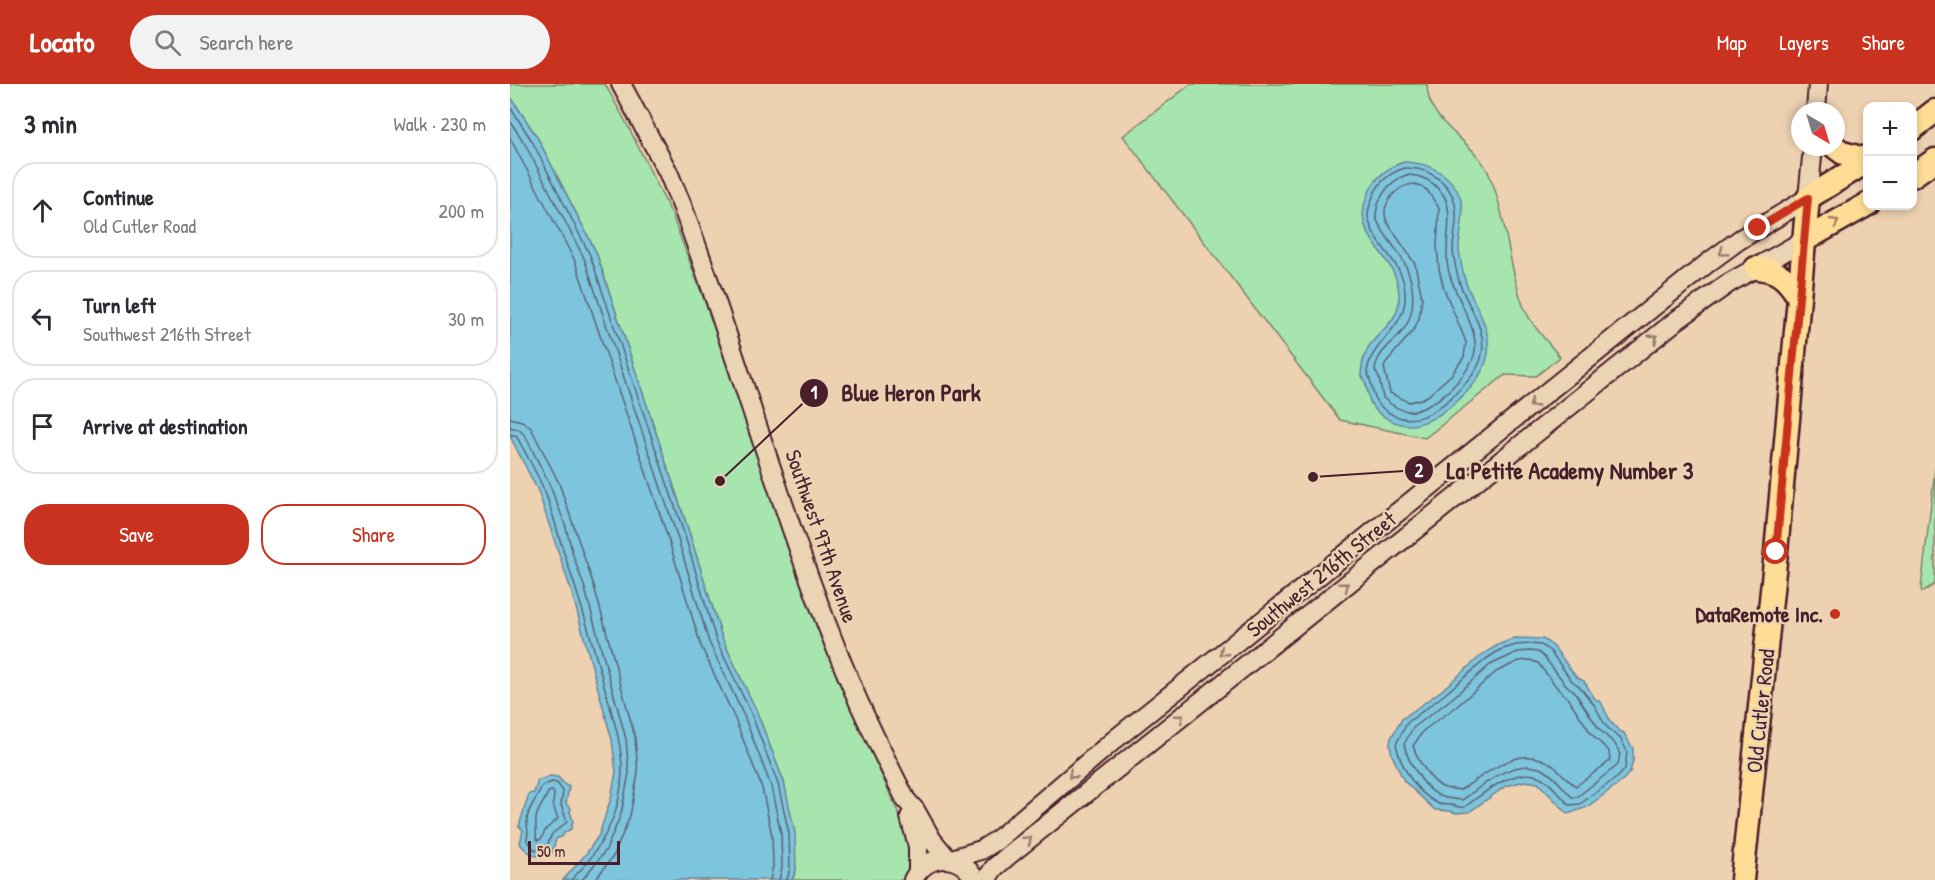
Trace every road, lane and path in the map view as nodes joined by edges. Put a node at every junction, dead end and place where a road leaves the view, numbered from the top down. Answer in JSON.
{"nodes":[{"id":1,"x":621,"y":84,"type":"edge"},
{"id":2,"x":1818,"y":84,"type":"edge"},
{"id":3,"x":1817,"y":102,"type":"edge"},
{"id":4,"x":1935,"y":111,"type":"edge"},
{"id":5,"x":1917,"y":125,"type":"edge"},
{"id":6,"x":1845,"y":154,"type":"edge"},
{"id":7,"x":1812,"y":156,"type":"edge"},
{"id":8,"x":1863,"y":159,"type":"edge"},
{"id":9,"x":1935,"y":160,"type":"edge"},
{"id":10,"x":1863,"y":164,"type":"edge"},
{"id":11,"x":1917,"y":173,"type":"edge"},
{"id":12,"x":1808,"y":198,"type":"junction"},
{"id":13,"x":1863,"y":207,"type":"edge"},
{"id":14,"x":1803,"y":241,"type":"junction"},
{"id":15,"x":1755,"y":268,"type":"junction"},
{"id":16,"x":1798,"y":296,"type":"junction"},
{"id":17,"x":906,"y":800,"type":"junction"},
{"id":18,"x":949,"y":858,"type":"junction"},
{"id":19,"x":915,"y":876,"type":"edge"},
{"id":20,"x":975,"y":880,"type":"edge"},
{"id":21,"x":986,"y":880,"type":"edge"},
{"id":22,"x":1742,"y":880,"type":"edge"}],
"edges":[{"from":1,"to":17,"type":"street","name":"Southwest 97th Avenue"},
{"from":2,"to":3,"type":"street"},
{"from":4,"to":5,"type":"main road"},
{"from":6,"to":8,"type":"main road"},
{"from":7,"to":12,"type":"street","name":"Old Cutler Road"},
{"from":9,"to":11,"type":"main road"},
{"from":10,"to":12,"type":"main road","name":"Southwest 216th Street"},
{"from":12,"to":14,"type":"main road","name":"Old Cutler Road"},
{"from":12,"to":18,"type":"street","name":"Southwest 216th Street","one_way":true},
{"from":14,"to":13,"type":"main road","name":"Southwest 216th Street","one_way":true},
{"from":14,"to":15,"type":"street","name":"Southwest 216th Street"},
{"from":14,"to":16,"type":"main road","name":"Old Cutler Road"},
{"from":15,"to":16,"type":"main road"},
{"from":21,"to":15,"type":"street","name":"Southwest 216th Street","one_way":true},
{"from":16,"to":22,"type":"main road","name":"Old Cutler Road"},
{"from":17,"to":18,"type":"street","name":"Southwest 97th Avenue"},
{"from":17,"to":19,"type":"street","name":"Southwest 97th Avenue"},
{"from":18,"to":19,"type":"street","name":"Southwest 216th Street"},
{"from":18,"to":20,"type":"street","name":"Southwest 97th Avenue"}]}
